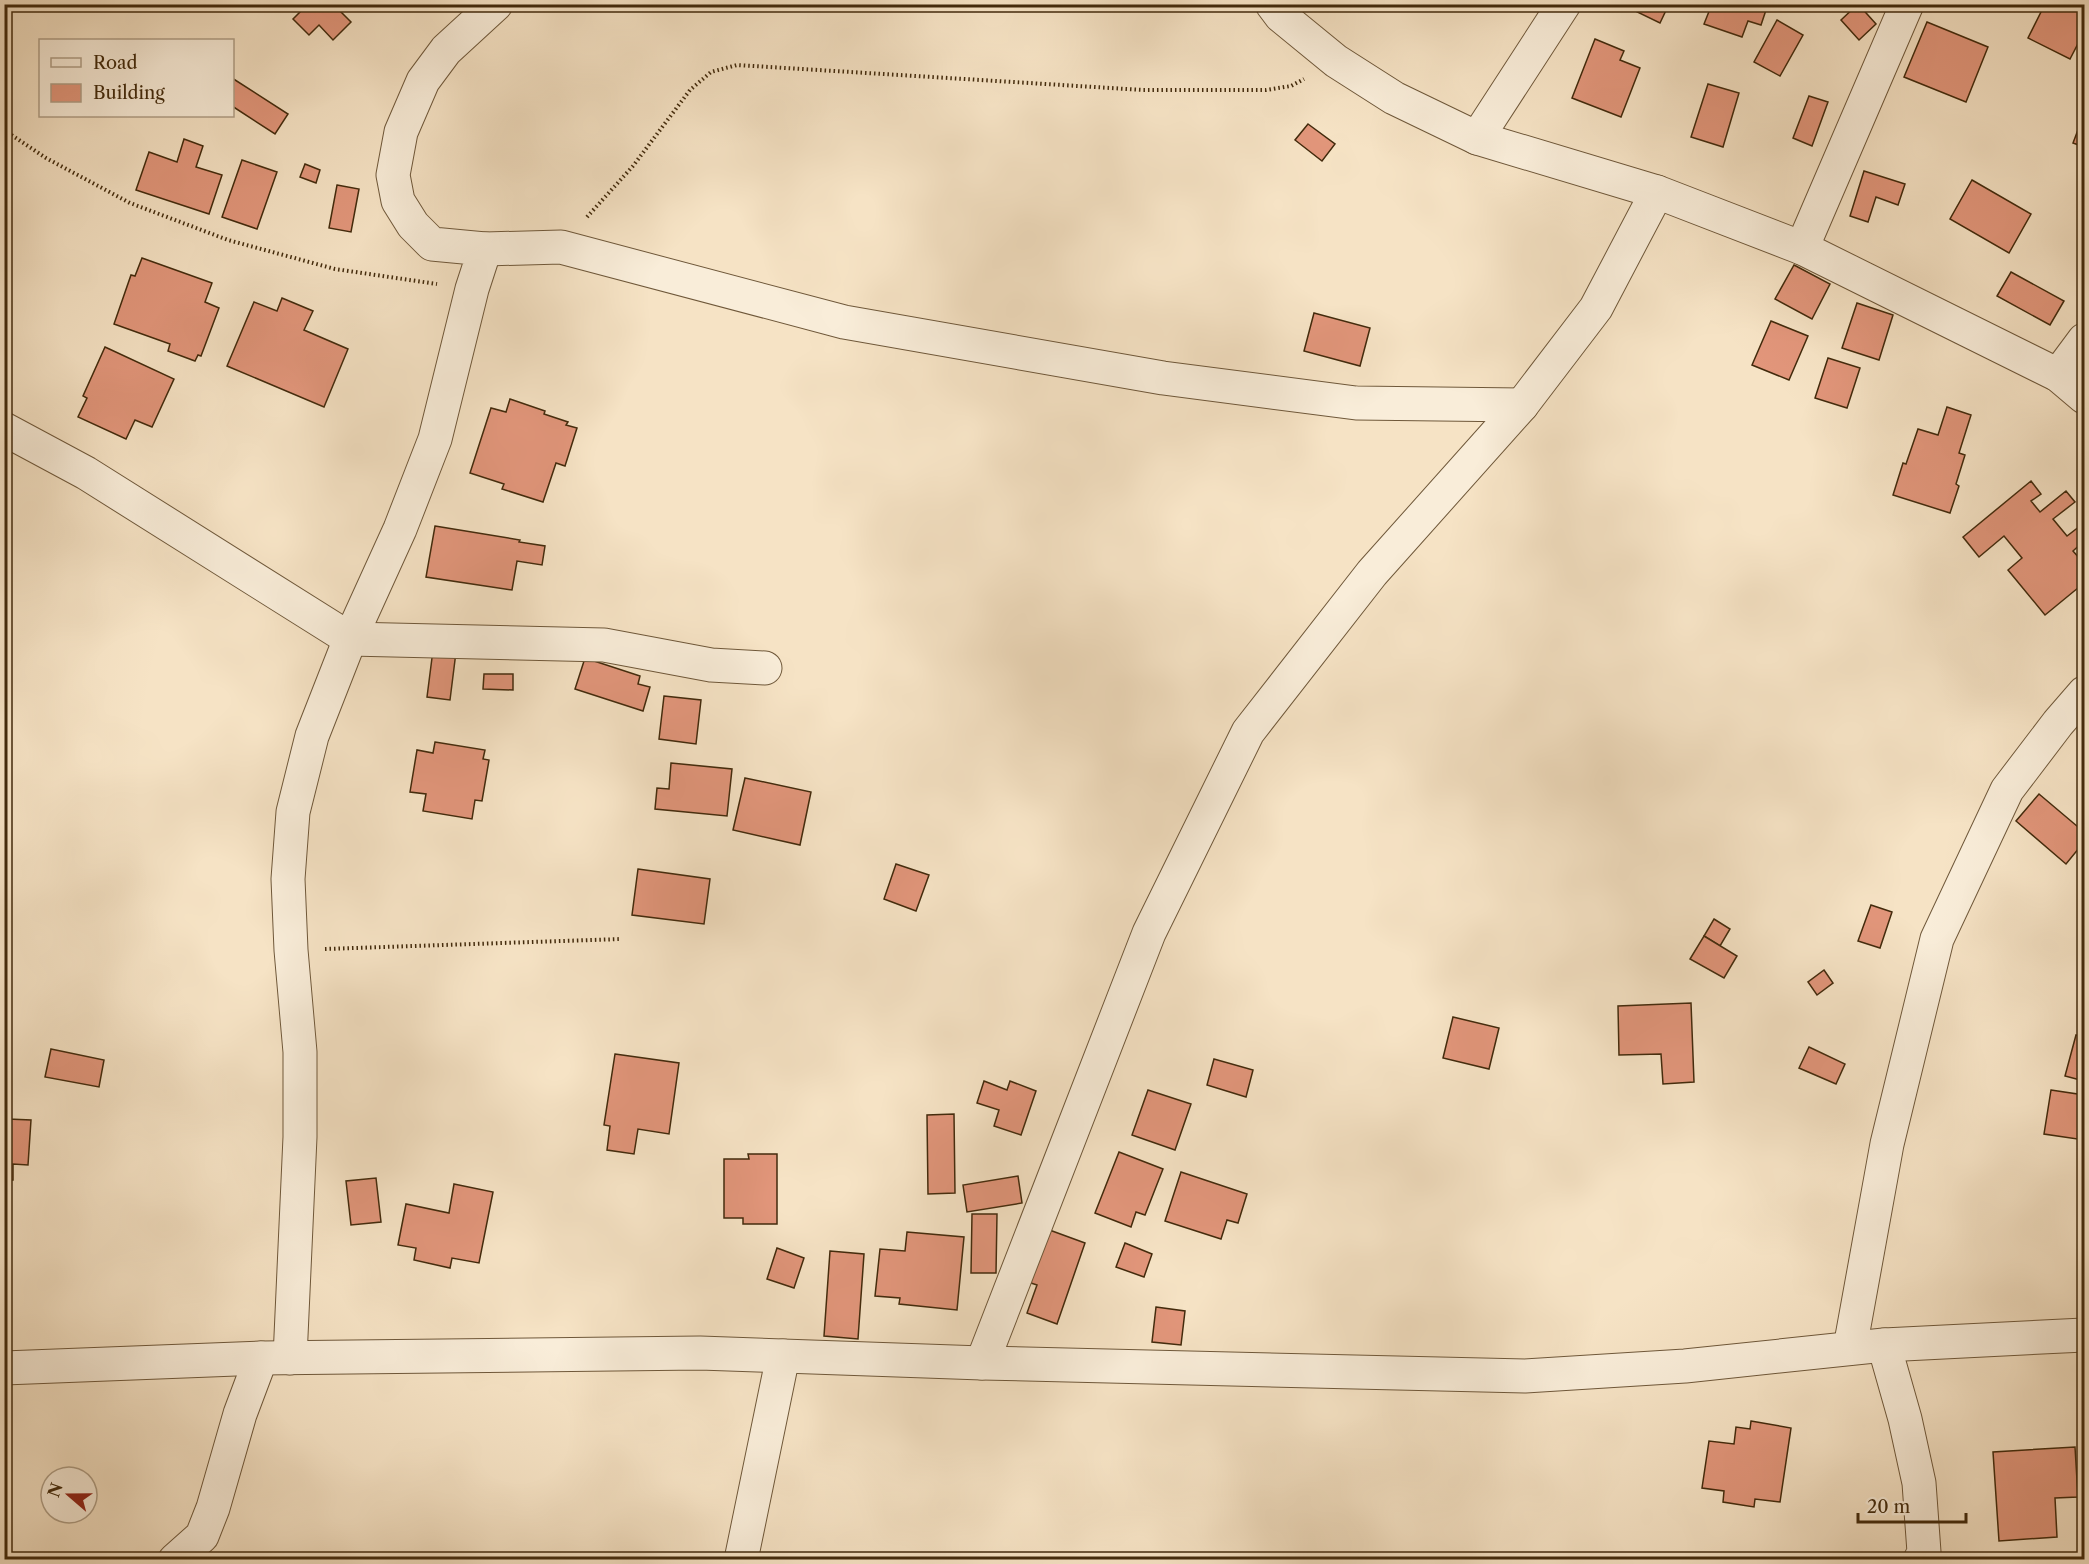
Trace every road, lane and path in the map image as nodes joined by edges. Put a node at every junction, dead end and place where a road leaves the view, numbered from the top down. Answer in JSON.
{"nodes":[{"id":1,"x":496,"y":4,"type":"edge"},
{"id":2,"x":1272,"y":4,"type":"edge"},
{"id":3,"x":1564,"y":4,"type":"edge"},
{"id":4,"x":1907,"y":4,"type":"edge"},
{"id":5,"x":1336,"y":61,"type":"junction"},
{"id":6,"x":4,"y":130,"type":"edge"},
{"id":7,"x":1477,"y":138,"type":"junction"},
{"id":8,"x":1657,"y":192,"type":"junction"},
{"id":9,"x":561,"y":247,"type":"junction"},
{"id":10,"x":1802,"y":248,"type":"junction"},
{"id":11,"x":485,"y":249,"type":"junction"},
{"id":12,"x":472,"y":289,"type":"junction"},
{"id":13,"x":2085,"y":340,"type":"edge"},
{"id":14,"x":2058,"y":375,"type":"junction"},
{"id":15,"x":2085,"y":397,"type":"edge"},
{"id":16,"x":1522,"y":405,"type":"junction"},
{"id":17,"x":4,"y":429,"type":"edge"},
{"id":18,"x":350,"y":639,"type":"junction"},
{"id":19,"x":765,"y":668,"type":"dead end"},
{"id":20,"x":2085,"y":693,"type":"edge"},
{"id":21,"x":621,"y":939,"type":"dead end"},
{"id":22,"x":291,"y":951,"type":"junction"},
{"id":23,"x":2085,"y":1335,"type":"edge"},
{"id":24,"x":1884,"y":1345,"type":"junction"},
{"id":25,"x":1850,"y":1348,"type":"junction"},
{"id":26,"x":783,"y":1356,"type":"junction"},
{"id":27,"x":276,"y":1358,"type":"junction"},
{"id":28,"x":982,"y":1363,"type":"junction"},
{"id":29,"x":4,"y":1368,"type":"edge"},
{"id":30,"x":175,"y":1560,"type":"edge"},
{"id":31,"x":741,"y":1560,"type":"edge"},
{"id":32,"x":1920,"y":1560,"type":"edge"}],
"edges":[{"from":1,"to":11,"type":"street"},
{"from":2,"to":5,"type":"street"},
{"from":3,"to":7,"type":"street"},
{"from":4,"to":10,"type":"street"},
{"from":5,"to":7,"type":"street"},
{"from":5,"to":9,"type":"path"},
{"from":6,"to":12,"type":"path"},
{"from":7,"to":8,"type":"street"},
{"from":8,"to":10,"type":"street"},
{"from":8,"to":16,"type":"street"},
{"from":9,"to":11,"type":"street"},
{"from":9,"to":16,"type":"street"},
{"from":10,"to":14,"type":"street"},
{"from":11,"to":12,"type":"street"},
{"from":12,"to":18,"type":"street"},
{"from":13,"to":14,"type":"street"},
{"from":14,"to":15,"type":"street"},
{"from":16,"to":28,"type":"street"},
{"from":17,"to":18,"type":"street"},
{"from":18,"to":19,"type":"street"},
{"from":18,"to":22,"type":"street"},
{"from":20,"to":25,"type":"street"},
{"from":21,"to":22,"type":"path"},
{"from":22,"to":27,"type":"street"},
{"from":23,"to":24,"type":"street"},
{"from":24,"to":25,"type":"street"},
{"from":24,"to":32,"type":"street"},
{"from":25,"to":28,"type":"street"},
{"from":26,"to":27,"type":"street"},
{"from":26,"to":28,"type":"street"},
{"from":26,"to":31,"type":"street"},
{"from":27,"to":29,"type":"street"},
{"from":27,"to":30,"type":"street"}]}
